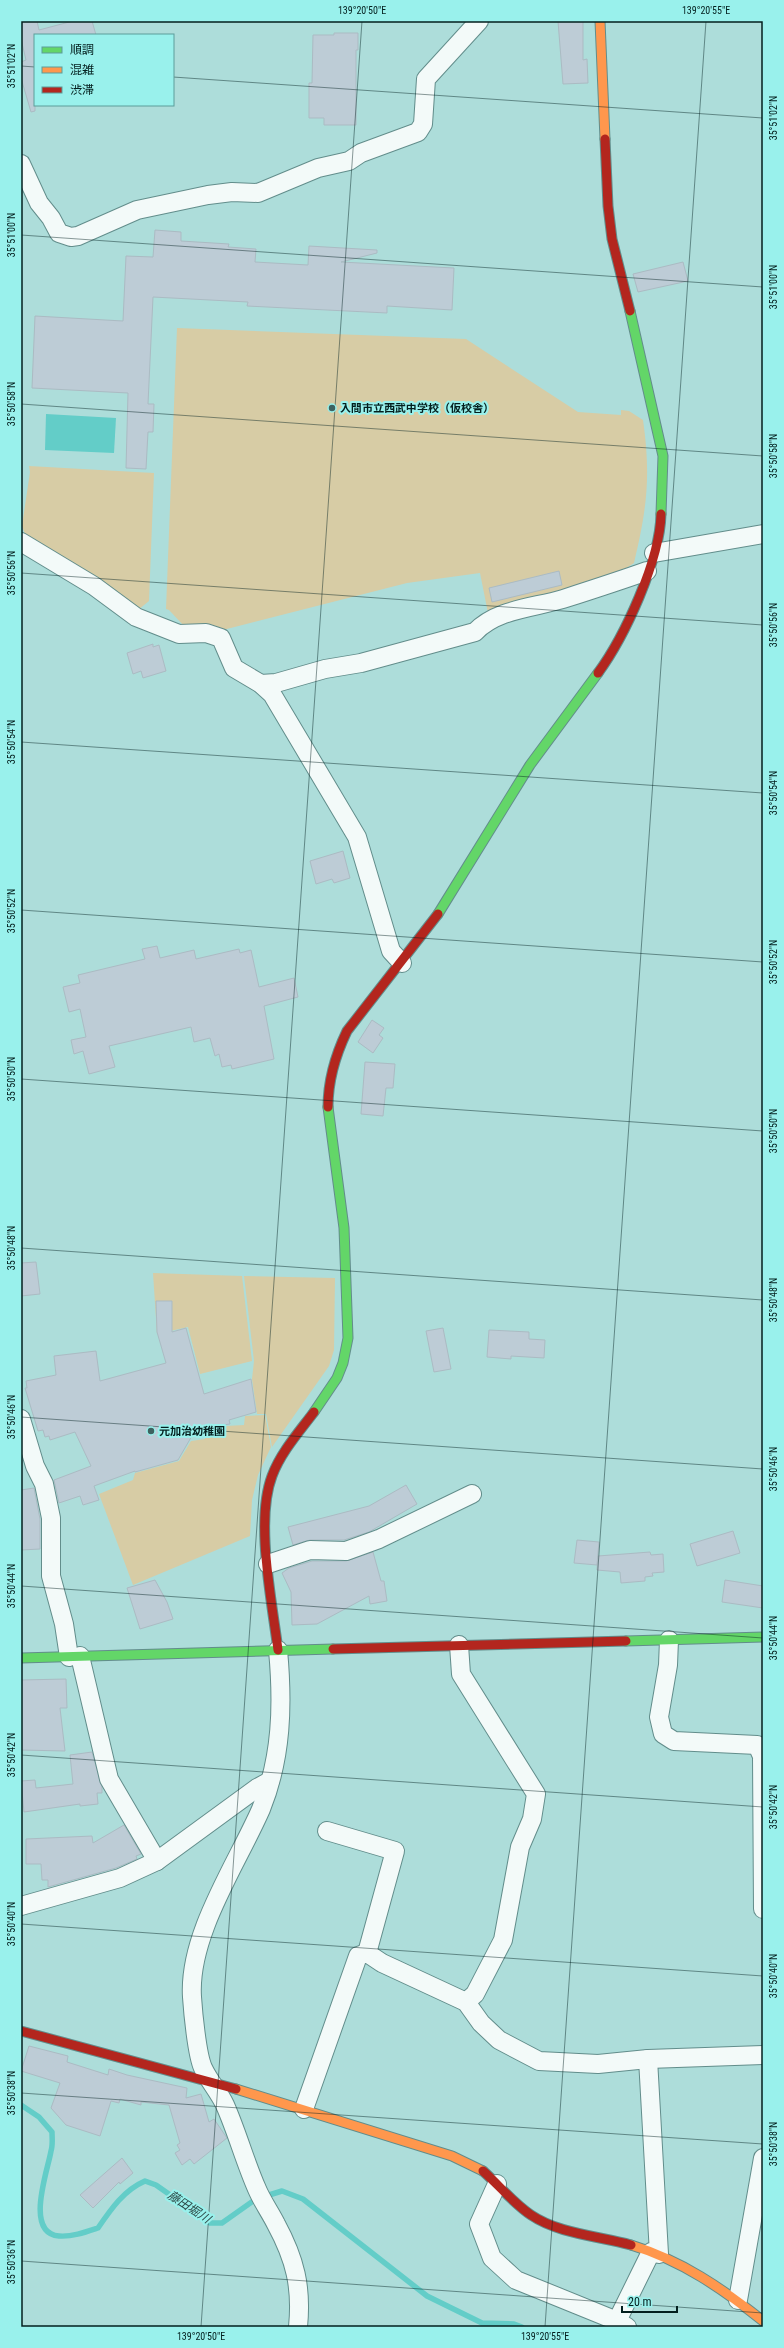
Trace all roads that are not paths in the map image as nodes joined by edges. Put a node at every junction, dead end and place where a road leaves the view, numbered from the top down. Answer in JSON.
{"nodes":[{"id":1,"x":479,"y":21,"type":"edge"},
{"id":2,"x":600,"y":21,"type":"edge"},
{"id":3,"x":21,"y":164,"type":"edge"},
{"id":4,"x":763,"y":534,"type":"edge"},
{"id":5,"x":21,"y":542,"type":"edge"},
{"id":6,"x":654,"y":553,"type":"junction"},
{"id":7,"x":647,"y":571,"type":"junction"},
{"id":8,"x":262,"y":684,"type":"junction"},
{"id":9,"x":402,"y":963,"type":"junction"},
{"id":10,"x":21,"y":1419,"type":"edge"},
{"id":11,"x":472,"y":1494,"type":"dead end"},
{"id":12,"x":268,"y":1564,"type":"junction"},
{"id":13,"x":763,"y":1637,"type":"edge"},
{"id":14,"x":669,"y":1640,"type":"junction"},
{"id":15,"x":459,"y":1645,"type":"junction"},
{"id":16,"x":278,"y":1650,"type":"junction"},
{"id":17,"x":75,"y":1656,"type":"junction"},
{"id":18,"x":21,"y":1658,"type":"edge"},
{"id":19,"x":270,"y":1781,"type":"junction"},
{"id":20,"x":327,"y":1831,"type":"dead end"},
{"id":21,"x":157,"y":1861,"type":"junction"},
{"id":22,"x":21,"y":1906,"type":"edge"},
{"id":23,"x":763,"y":1909,"type":"edge"},
{"id":24,"x":367,"y":1954,"type":"junction"},
{"id":25,"x":466,"y":2002,"type":"junction"},
{"id":26,"x":21,"y":2031,"type":"edge"},
{"id":27,"x":763,"y":2056,"type":"edge"},
{"id":28,"x":648,"y":2059,"type":"junction"},
{"id":29,"x":213,"y":2082,"type":"junction"},
{"id":30,"x":304,"y":2109,"type":"junction"},
{"id":31,"x":763,"y":2158,"type":"edge"},
{"id":32,"x":497,"y":2184,"type":"junction"},
{"id":33,"x":655,"y":2253,"type":"junction"},
{"id":34,"x":738,"y":2300,"type":"junction"},
{"id":35,"x":763,"y":2321,"type":"edge"},
{"id":36,"x":622,"y":2324,"type":"edge"},
{"id":37,"x":298,"y":2327,"type":"edge"}],
"edges":[{"from":1,"to":3,"type":"street"},
{"from":2,"to":6,"type":"street"},
{"from":4,"to":6,"type":"street"},
{"from":5,"to":8,"type":"street"},
{"from":6,"to":7,"type":"street"},
{"from":7,"to":8,"type":"street"},
{"from":7,"to":9,"type":"street"},
{"from":8,"to":9,"type":"street"},
{"from":9,"to":12,"type":"street"},
{"from":10,"to":17,"type":"street"},
{"from":11,"to":12,"type":"street"},
{"from":12,"to":16,"type":"street"},
{"from":13,"to":14,"type":"street"},
{"from":14,"to":15,"type":"street"},
{"from":14,"to":23,"type":"street"},
{"from":15,"to":16,"type":"street"},
{"from":15,"to":25,"type":"street"},
{"from":16,"to":17,"type":"street"},
{"from":16,"to":19,"type":"street"},
{"from":17,"to":18,"type":"street"},
{"from":17,"to":21,"type":"street"},
{"from":19,"to":21,"type":"street"},
{"from":19,"to":29,"type":"street"},
{"from":20,"to":24,"type":"street"},
{"from":21,"to":22,"type":"street"},
{"from":24,"to":25,"type":"street"},
{"from":24,"to":30,"type":"street"},
{"from":25,"to":28,"type":"street"},
{"from":26,"to":29,"type":"street"},
{"from":27,"to":28,"type":"street"},
{"from":28,"to":33,"type":"street"},
{"from":29,"to":30,"type":"street"},
{"from":29,"to":37,"type":"street"},
{"from":30,"to":32,"type":"street"},
{"from":31,"to":34,"type":"street"},
{"from":32,"to":33,"type":"street"},
{"from":32,"to":36,"type":"street"},
{"from":33,"to":34,"type":"street"},
{"from":33,"to":36,"type":"street"},
{"from":34,"to":35,"type":"street"}]}
